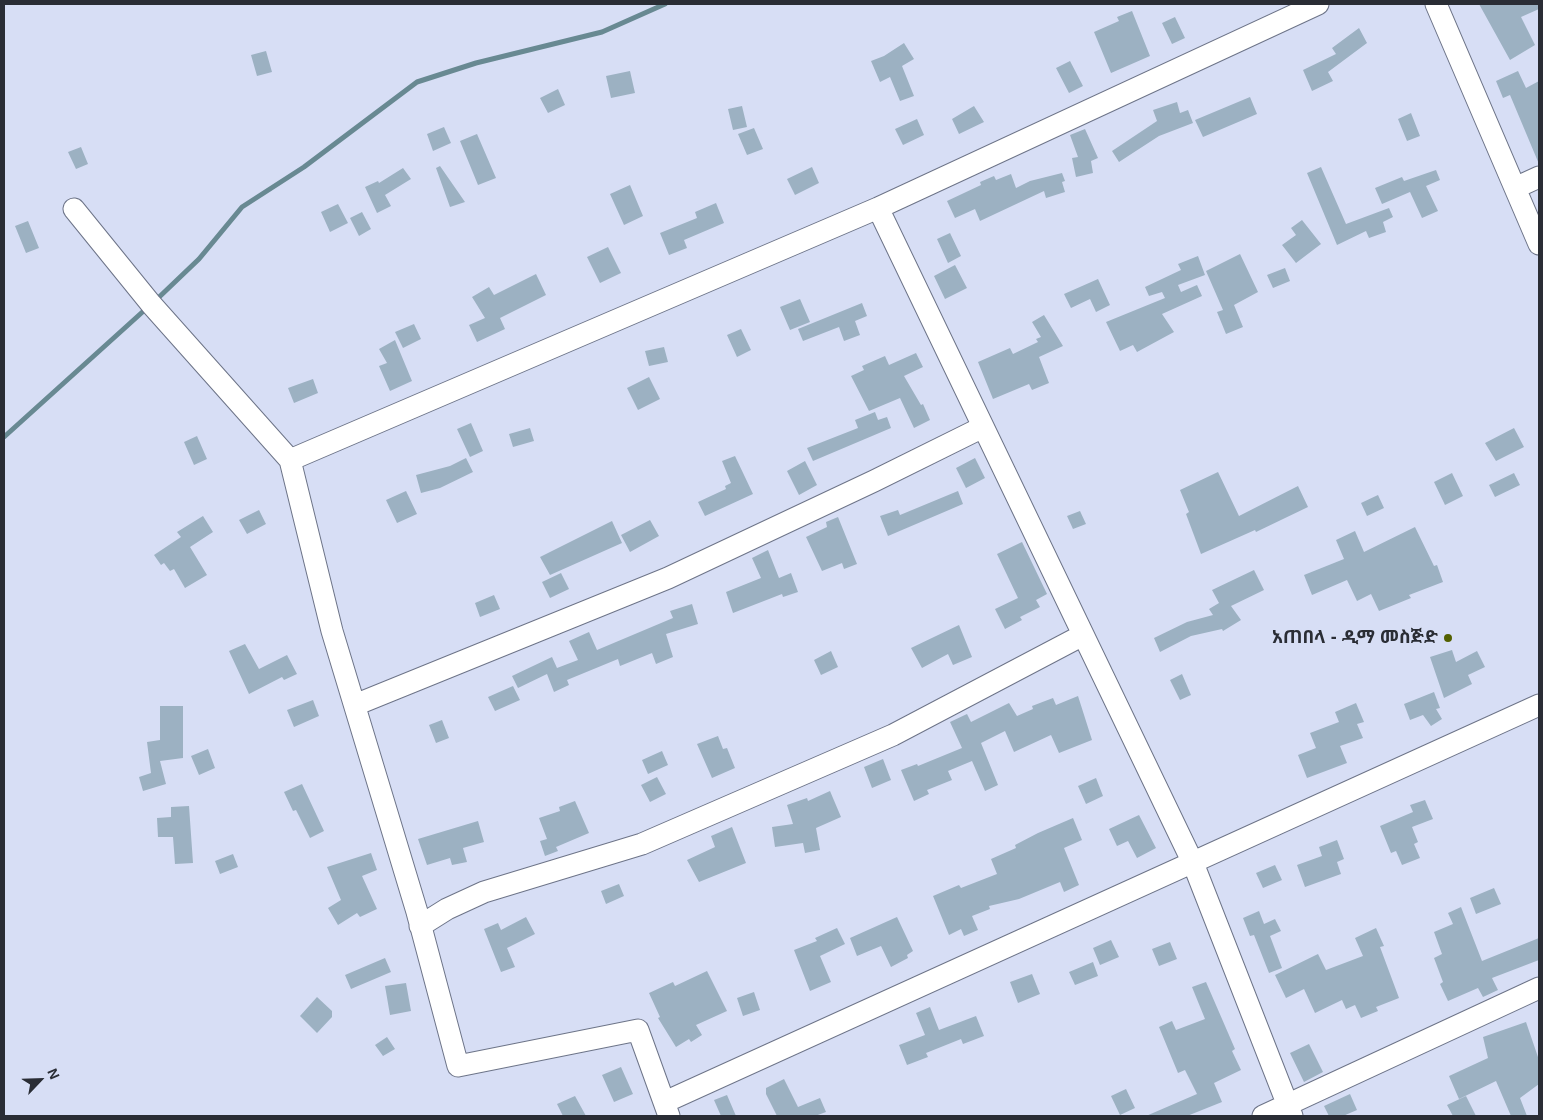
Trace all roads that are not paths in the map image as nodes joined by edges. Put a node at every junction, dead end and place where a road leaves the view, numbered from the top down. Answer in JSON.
{"nodes":[{"id":1,"x":1318,"y":4,"type":"edge"},
{"id":2,"x":1436,"y":4,"type":"edge"},
{"id":3,"x":1539,"y":177,"type":"edge"},
{"id":4,"x":1515,"y":188,"type":"junction"},
{"id":5,"x":878,"y":208,"type":"junction"},
{"id":6,"x":74,"y":210,"type":"dead end"},
{"id":7,"x":1539,"y":244,"type":"edge"},
{"id":8,"x":983,"y":427,"type":"junction"},
{"id":9,"x":290,"y":460,"type":"junction"},
{"id":10,"x":1083,"y":635,"type":"junction"},
{"id":11,"x":1539,"y":705,"type":"edge"},
{"id":12,"x":354,"y":706,"type":"junction"},
{"id":13,"x":1193,"y":863,"type":"junction"},
{"id":14,"x":420,"y":926,"type":"junction"},
{"id":15,"x":1539,"y":988,"type":"edge"},
{"id":16,"x":667,"y":1109,"type":"edge"},
{"id":17,"x":1290,"y":1111,"type":"edge"},
{"id":18,"x":1263,"y":1116,"type":"edge"}],
"edges":[{"from":1,"to":5,"type":"street"},
{"from":2,"to":4,"type":"street"},
{"from":3,"to":4,"type":"street"},
{"from":4,"to":7,"type":"street"},
{"from":5,"to":8,"type":"street"},
{"from":5,"to":9,"type":"street"},
{"from":6,"to":9,"type":"street"},
{"from":8,"to":10,"type":"street"},
{"from":8,"to":12,"type":"street"},
{"from":9,"to":12,"type":"street"},
{"from":10,"to":13,"type":"street"},
{"from":10,"to":14,"type":"street"},
{"from":11,"to":13,"type":"street"},
{"from":12,"to":14,"type":"street"},
{"from":13,"to":16,"type":"street"},
{"from":13,"to":17,"type":"street"},
{"from":14,"to":16,"type":"street"},
{"from":15,"to":17,"type":"street"},
{"from":17,"to":18,"type":"street"}]}
